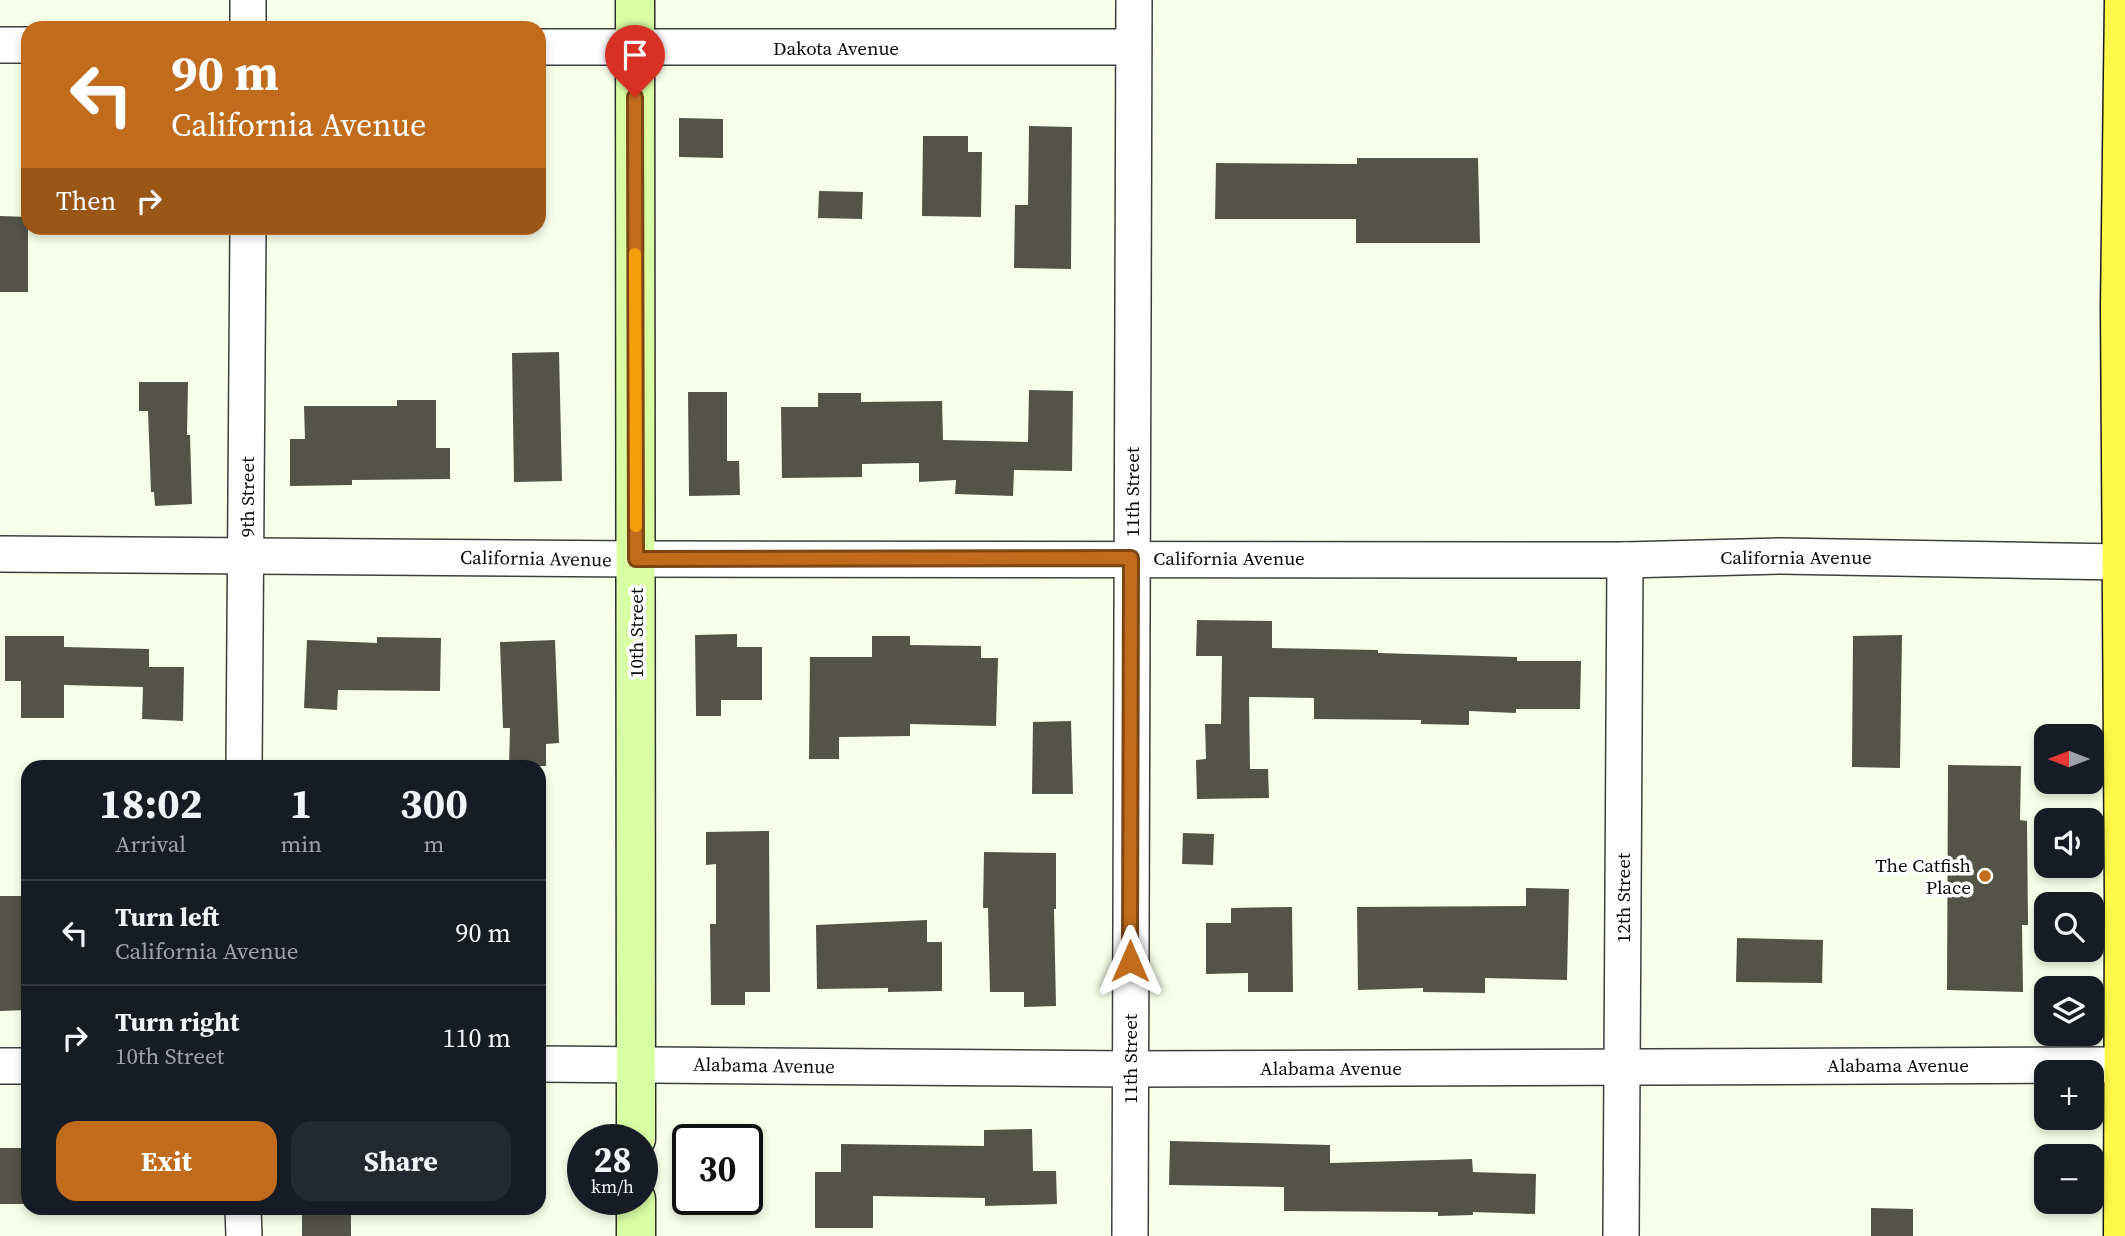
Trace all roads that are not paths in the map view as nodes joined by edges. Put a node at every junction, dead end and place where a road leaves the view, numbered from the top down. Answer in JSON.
{"nodes":[{"id":1,"x":248,"y":0,"type":"edge"},
{"id":2,"x":635,"y":0,"type":"edge"},
{"id":3,"x":1134,"y":0,"type":"edge"},
{"id":4,"x":2124,"y":0,"type":"edge"},
{"id":5,"x":248,"y":21,"type":"edge"},
{"id":6,"x":0,"y":45,"type":"edge"},
{"id":7,"x":21,"y":45,"type":"edge"},
{"id":8,"x":546,"y":47,"type":"edge"},
{"id":9,"x":1133,"y":47,"type":"junction"},
{"id":10,"x":635,"y":48,"type":"junction"},
{"id":11,"x":2124,"y":62,"type":"edge"},
{"id":12,"x":248,"y":235,"type":"edge"},
{"id":13,"x":2122,"y":311,"type":"edge"},
{"id":14,"x":0,"y":554,"type":"edge"},
{"id":15,"x":247,"y":555,"type":"junction"},
{"id":16,"x":1131,"y":558,"type":"junction"},
{"id":17,"x":636,"y":559,"type":"junction"},
{"id":18,"x":1625,"y":559,"type":"junction"},
{"id":19,"x":2123,"y":564,"type":"edge"},
{"id":20,"x":244,"y":760,"type":"edge"},
{"id":21,"x":2124,"y":953,"type":"edge"},
{"id":22,"x":546,"y":1064,"type":"edge"},
{"id":23,"x":636,"y":1064,"type":"junction"},
{"id":24,"x":2124,"y":1065,"type":"edge"},
{"id":25,"x":0,"y":1066,"type":"edge"},
{"id":26,"x":21,"y":1066,"type":"edge"},
{"id":27,"x":1621,"y":1066,"type":"junction"},
{"id":28,"x":1130,"y":1069,"type":"junction"},
{"id":29,"x":636,"y":1124,"type":"edge"},
{"id":30,"x":243,"y":1215,"type":"edge"},
{"id":31,"x":636,"y":1215,"type":"edge"},
{"id":32,"x":244,"y":1236,"type":"edge"},
{"id":33,"x":636,"y":1236,"type":"edge"},
{"id":34,"x":1130,"y":1236,"type":"edge"},
{"id":35,"x":1621,"y":1236,"type":"edge"},
{"id":36,"x":2123,"y":1236,"type":"edge"}],
"edges":[{"from":1,"to":5,"type":"street"},
{"from":2,"to":10,"type":"street","name":"10th Street"},
{"from":3,"to":9,"type":"street","name":"11th Street"},
{"from":4,"to":11,"type":"highway"},
{"from":6,"to":7,"type":"street"},
{"from":8,"to":10,"type":"street","name":"Dakota Avenue"},
{"from":9,"to":10,"type":"street","name":"Dakota Avenue"},
{"from":9,"to":16,"type":"street","name":"11th Street"},
{"from":10,"to":17,"type":"street","name":"10th Street"},
{"from":11,"to":13,"type":"highway"},
{"from":12,"to":15,"type":"street","name":"9th Street"},
{"from":13,"to":19,"type":"highway"},
{"from":14,"to":15,"type":"street","name":"California Avenue"},
{"from":15,"to":17,"type":"street","name":"California Avenue"},
{"from":15,"to":20,"type":"street","name":"9th Street"},
{"from":16,"to":17,"type":"street","name":"California Avenue"},
{"from":16,"to":18,"type":"street","name":"California Avenue"},
{"from":16,"to":28,"type":"street","name":"11th Street"},
{"from":17,"to":23,"type":"street","name":"10th Street"},
{"from":18,"to":19,"type":"street","name":"California Avenue"},
{"from":18,"to":27,"type":"street","name":"12th Street"},
{"from":19,"to":21,"type":"highway"},
{"from":21,"to":24,"type":"highway"},
{"from":22,"to":23,"type":"street","name":"Alabama Avenue"},
{"from":23,"to":28,"type":"street","name":"Alabama Avenue"},
{"from":23,"to":29,"type":"street","name":"10th Street"},
{"from":24,"to":27,"type":"street","name":"Alabama Avenue"},
{"from":24,"to":36,"type":"highway"},
{"from":25,"to":26,"type":"street"},
{"from":27,"to":28,"type":"street","name":"Alabama Avenue"},
{"from":27,"to":35,"type":"street","name":"12th Street"},
{"from":28,"to":34,"type":"street","name":"11th Street"},
{"from":30,"to":32,"type":"street"},
{"from":31,"to":33,"type":"street"}]}
